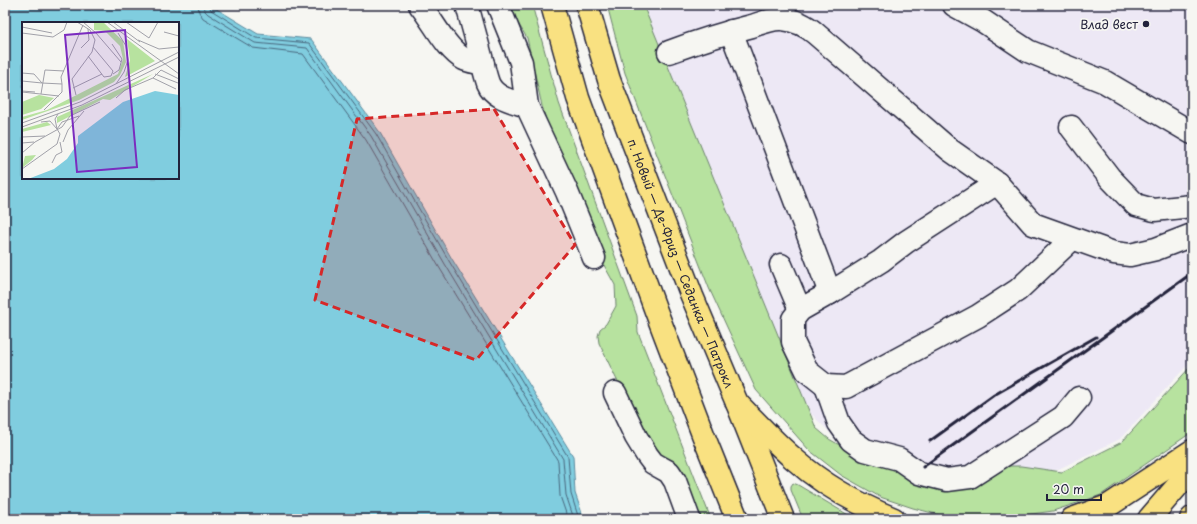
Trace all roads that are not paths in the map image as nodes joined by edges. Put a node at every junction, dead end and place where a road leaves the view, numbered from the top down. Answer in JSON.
{"nodes":[{"id":1,"x":420,"y":5,"type":"edge"},
{"id":2,"x":467,"y":5,"type":"edge"},
{"id":3,"x":498,"y":5,"type":"edge"},
{"id":4,"x":552,"y":5,"type":"edge"},
{"id":5,"x":587,"y":5,"type":"edge"},
{"id":6,"x":954,"y":5,"type":"edge"},
{"id":7,"x":731,"y":31,"type":"junction"},
{"id":8,"x":669,"y":52,"type":"dead end"},
{"id":9,"x":483,"y":64,"type":"junction"},
{"id":10,"x":527,"y":106,"type":"junction"},
{"id":11,"x":1071,"y":127,"type":"dead end"},
{"id":12,"x":1192,"y":133,"type":"edge"},
{"id":13,"x":997,"y":183,"type":"junction"},
{"id":14,"x":1192,"y":206,"type":"edge"},
{"id":15,"x":1192,"y":234,"type":"edge"},
{"id":16,"x":1072,"y":239,"type":"junction"},
{"id":17,"x":594,"y":258,"type":"dead end"},
{"id":18,"x":781,"y":265,"type":"dead end"},
{"id":19,"x":830,"y":293,"type":"junction"},
{"id":20,"x":800,"y":310,"type":"junction"},
{"id":21,"x":826,"y":386,"type":"junction"},
{"id":22,"x":615,"y":393,"type":"dead end"},
{"id":23,"x":1079,"y":398,"type":"dead end"},
{"id":24,"x":736,"y":403,"type":"junction"},
{"id":25,"x":1192,"y":452,"type":"edge"},
{"id":26,"x":1192,"y":469,"type":"edge"},
{"id":27,"x":689,"y":519,"type":"edge"},
{"id":28,"x":737,"y":519,"type":"edge"},
{"id":29,"x":783,"y":519,"type":"edge"},
{"id":30,"x":894,"y":519,"type":"edge"},
{"id":31,"x":1072,"y":519,"type":"edge"},
{"id":32,"x":1149,"y":519,"type":"edge"}],
"edges":[{"from":1,"to":9,"type":"lane"},
{"from":2,"to":9,"type":"lane"},
{"from":3,"to":10,"type":"lane"},
{"from":4,"to":28,"type":"main road"},
{"from":5,"to":24,"type":"main road","name":"п. Новый — Де-Фриз — Седанка — Патрокл"},
{"from":6,"to":12,"type":"lane"},
{"from":7,"to":8,"type":"lane"},
{"from":7,"to":13,"type":"lane"},
{"from":7,"to":19,"type":"lane"},
{"from":9,"to":10,"type":"lane"},
{"from":10,"to":17,"type":"lane"},
{"from":11,"to":14,"type":"lane"},
{"from":13,"to":16,"type":"lane"},
{"from":13,"to":19,"type":"lane"},
{"from":15,"to":16,"type":"lane"},
{"from":16,"to":21,"type":"lane"},
{"from":18,"to":20,"type":"lane"},
{"from":19,"to":20,"type":"lane"},
{"from":20,"to":21,"type":"lane"},
{"from":21,"to":23,"type":"lane"},
{"from":22,"to":27,"type":"lane"},
{"from":24,"to":29,"type":"main road","name":"п. Новый — Де-Фриз — Седанка — Патрокл"},
{"from":24,"to":30,"type":"main road"},
{"from":25,"to":31,"type":"main road"},
{"from":26,"to":32,"type":"main road"}]}
